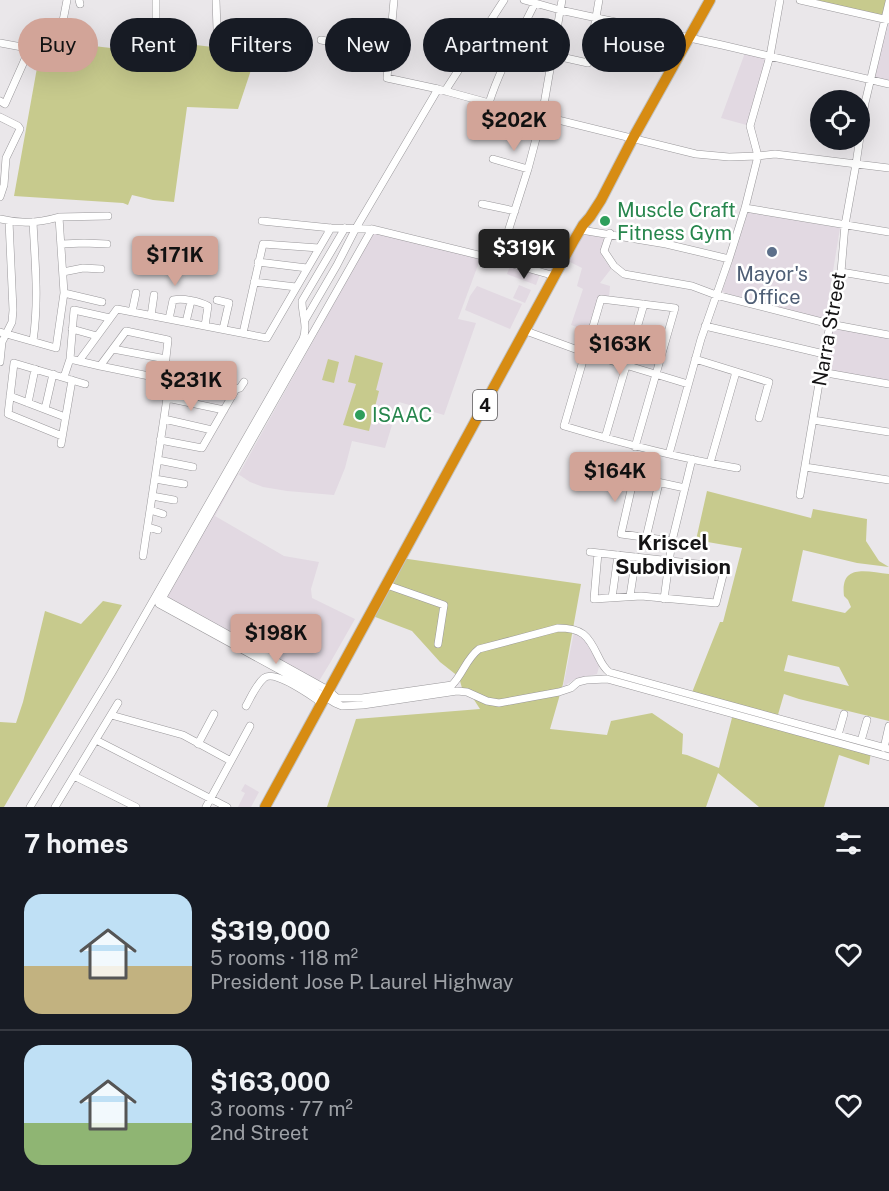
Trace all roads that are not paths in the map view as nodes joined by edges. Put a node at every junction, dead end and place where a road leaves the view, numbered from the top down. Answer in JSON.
{"nodes":[{"id":1,"x":67,"y":0,"type":"edge"},
{"id":2,"x":156,"y":0,"type":"edge"},
{"id":3,"x":216,"y":0,"type":"edge"},
{"id":4,"x":394,"y":0,"type":"edge"},
{"id":5,"x":504,"y":0,"type":"edge"},
{"id":6,"x":524,"y":0,"type":"edge"},
{"id":7,"x":562,"y":0,"type":"edge"},
{"id":8,"x":599,"y":0,"type":"edge"},
{"id":9,"x":705,"y":0,"type":"edge"},
{"id":10,"x":710,"y":0,"type":"edge"},
{"id":11,"x":780,"y":0,"type":"edge"},
{"id":12,"x":800,"y":0,"type":"edge"},
{"id":13,"x":889,"y":2,"type":"edge"},
{"id":14,"x":535,"y":3,"type":"junction"},
{"id":15,"x":560,"y":10,"type":"junction"},
{"id":16,"x":596,"y":17,"type":"junction"},
{"id":17,"x":64,"y":18,"type":"edge"},
{"id":18,"x":156,"y":18,"type":"edge"},
{"id":19,"x":217,"y":18,"type":"edge"},
{"id":20,"x":392,"y":18,"type":"edge"},
{"id":21,"x":559,"y":18,"type":"edge"},
{"id":22,"x":887,"y":19,"type":"edge"},
{"id":23,"x":687,"y":37,"type":"junction"},
{"id":24,"x":321,"y":40,"type":"dead end"},
{"id":25,"x":325,"y":41,"type":"edge"},
{"id":26,"x":1,"y":46,"type":"edge"},
{"id":27,"x":18,"y":47,"type":"edge"},
{"id":28,"x":770,"y":56,"type":"junction"},
{"id":29,"x":570,"y":59,"type":"edge"},
{"id":30,"x":18,"y":72,"type":"edge"},
{"id":31,"x":387,"y":72,"type":"edge"},
{"id":32,"x":549,"y":72,"type":"edge"},
{"id":33,"x":870,"y":80,"type":"junction"},
{"id":34,"x":889,"y":84,"type":"edge"},
{"id":35,"x":442,"y":90,"type":"junction"},
{"id":36,"x":2,"y":103,"type":"edge"},
{"id":37,"x":489,"y":103,"type":"junction"},
{"id":38,"x":0,"y":115,"type":"edge"},
{"id":39,"x":542,"y":116,"type":"junction"},
{"id":40,"x":630,"y":137,"type":"junction"},
{"id":41,"x":758,"y":156,"type":"junction"},
{"id":42,"x":493,"y":159,"type":"dead end"},
{"id":43,"x":856,"y":164,"type":"junction"},
{"id":44,"x":889,"y":168,"type":"edge"},
{"id":45,"x":528,"y":169,"type":"junction"},
{"id":46,"x":0,"y":198,"type":"edge"},
{"id":47,"x":482,"y":204,"type":"dead end"},
{"id":48,"x":745,"y":208,"type":"junction"},
{"id":49,"x":515,"y":211,"type":"junction"},
{"id":50,"x":108,"y":216,"type":"dead end"},
{"id":51,"x":59,"y":217,"type":"junction"},
{"id":52,"x":0,"y":219,"type":"edge"},
{"id":53,"x":9,"y":221,"type":"junction"},
{"id":54,"x":262,"y":221,"type":"dead end"},
{"id":55,"x":33,"y":222,"type":"junction"},
{"id":56,"x":845,"y":225,"type":"junction"},
{"id":57,"x":582,"y":227,"type":"junction"},
{"id":58,"x":331,"y":228,"type":"junction"},
{"id":59,"x":345,"y":228,"type":"junction"},
{"id":60,"x":356,"y":228,"type":"junction"},
{"id":61,"x":372,"y":230,"type":"junction"},
{"id":62,"x":889,"y":232,"type":"edge"},
{"id":63,"x":610,"y":233,"type":"junction"},
{"id":64,"x":62,"y":244,"type":"junction"},
{"id":65,"x":107,"y":244,"type":"dead end"},
{"id":66,"x":319,"y":248,"type":"junction"},
{"id":67,"x":729,"y":259,"type":"junction"},
{"id":68,"x":499,"y":260,"type":"junction"},
{"id":69,"x":258,"y":262,"type":"junction"},
{"id":70,"x":307,"y":268,"type":"junction"},
{"id":71,"x":101,"y":269,"type":"dead end"},
{"id":72,"x":63,"y":272,"type":"junction"},
{"id":73,"x":841,"y":272,"type":"junction"},
{"id":74,"x":555,"y":276,"type":"junction"},
{"id":75,"x":889,"y":280,"type":"edge"},
{"id":76,"x":254,"y":282,"type":"junction"},
{"id":77,"x":296,"y":287,"type":"junction"},
{"id":78,"x":64,"y":293,"type":"junction"},
{"id":79,"x":136,"y":293,"type":"dead end"},
{"id":80,"x":154,"y":295,"type":"dead end"},
{"id":81,"x":716,"y":295,"type":"junction"},
{"id":82,"x":217,"y":300,"type":"dead end"},
{"id":83,"x":191,"y":301,"type":"junction"},
{"id":84,"x":102,"y":302,"type":"dead end"},
{"id":85,"x":644,"y":304,"type":"junction"},
{"id":86,"x":132,"y":312,"type":"junction"},
{"id":87,"x":152,"y":315,"type":"junction"},
{"id":88,"x":110,"y":318,"type":"junction"},
{"id":89,"x":169,"y":319,"type":"junction"},
{"id":90,"x":304,"y":320,"type":"junction"},
{"id":91,"x":186,"y":322,"type":"junction"},
{"id":92,"x":830,"y":324,"type":"junction"},
{"id":93,"x":205,"y":326,"type":"junction"},
{"id":94,"x":705,"y":326,"type":"junction"},
{"id":95,"x":72,"y":329,"type":"junction"},
{"id":96,"x":223,"y":329,"type":"junction"},
{"id":97,"x":526,"y":330,"type":"junction"},
{"id":98,"x":3,"y":333,"type":"edge"},
{"id":99,"x":243,"y":333,"type":"junction"},
{"id":100,"x":889,"y":335,"type":"edge"},
{"id":101,"x":97,"y":336,"type":"junction"},
{"id":102,"x":33,"y":341,"type":"junction"},
{"id":103,"x":113,"y":349,"type":"junction"},
{"id":104,"x":586,"y":353,"type":"junction"},
{"id":105,"x":824,"y":354,"type":"junction"},
{"id":106,"x":70,"y":359,"type":"junction"},
{"id":107,"x":166,"y":359,"type":"junction"},
{"id":108,"x":695,"y":359,"type":"junction"},
{"id":109,"x":79,"y":361,"type":"junction"},
{"id":110,"x":0,"y":362,"type":"edge"},
{"id":111,"x":627,"y":365,"type":"junction"},
{"id":112,"x":100,"y":366,"type":"junction"},
{"id":113,"x":35,"y":369,"type":"junction"},
{"id":114,"x":736,"y":372,"type":"junction"},
{"id":115,"x":821,"y":372,"type":"junction"},
{"id":116,"x":53,"y":374,"type":"junction"},
{"id":117,"x":656,"y":374,"type":"junction"},
{"id":118,"x":164,"y":376,"type":"junction"},
{"id":119,"x":68,"y":379,"type":"junction"},
{"id":120,"x":244,"y":382,"type":"dead end"},
{"id":121,"x":85,"y":384,"type":"dead end"},
{"id":122,"x":688,"y":384,"type":"junction"},
{"id":123,"x":889,"y":384,"type":"edge"},
{"id":124,"x":236,"y":389,"type":"junction"},
{"id":125,"x":10,"y":396,"type":"junction"},
{"id":126,"x":28,"y":403,"type":"junction"},
{"id":127,"x":45,"y":410,"type":"junction"},
{"id":128,"x":224,"y":410,"type":"junction"},
{"id":129,"x":65,"y":417,"type":"junction"},
{"id":130,"x":759,"y":418,"type":"dead end"},
{"id":131,"x":164,"y":419,"type":"junction"},
{"id":132,"x":813,"y":420,"type":"junction"},
{"id":133,"x":212,"y":430,"type":"junction"},
{"id":134,"x":889,"y":432,"type":"edge"},
{"id":135,"x":605,"y":438,"type":"junction"},
{"id":136,"x":160,"y":440,"type":"junction"},
{"id":137,"x":635,"y":447,"type":"junction"},
{"id":138,"x":669,"y":454,"type":"junction"},
{"id":139,"x":158,"y":459,"type":"junction"},
{"id":140,"x":692,"y":459,"type":"junction"},
{"id":141,"x":710,"y":464,"type":"junction"},
{"id":142,"x":193,"y":467,"type":"dead end"},
{"id":143,"x":805,"y":467,"type":"junction"},
{"id":144,"x":737,"y":468,"type":"dead end"},
{"id":145,"x":155,"y":479,"type":"junction"},
{"id":146,"x":889,"y":480,"type":"edge"},
{"id":147,"x":659,"y":483,"type":"junction"},
{"id":148,"x":184,"y":484,"type":"dead end"},
{"id":149,"x":685,"y":488,"type":"junction"},
{"id":150,"x":800,"y":495,"type":"dead end"},
{"id":151,"x":152,"y":496,"type":"junction"},
{"id":152,"x":174,"y":500,"type":"dead end"},
{"id":153,"x":150,"y":510,"type":"junction"},
{"id":154,"x":163,"y":514,"type":"dead end"},
{"id":155,"x":148,"y":527,"type":"junction"},
{"id":156,"x":158,"y":530,"type":"dead end"},
{"id":157,"x":646,"y":538,"type":"junction"},
{"id":158,"x":672,"y":541,"type":"junction"},
{"id":159,"x":618,"y":555,"type":"junction"},
{"id":160,"x":143,"y":556,"type":"dead end"},
{"id":161,"x":636,"y":557,"type":"junction"},
{"id":162,"x":669,"y":560,"type":"junction"},
{"id":163,"x":387,"y":585,"type":"junction"},
{"id":164,"x":630,"y":596,"type":"junction"},
{"id":165,"x":162,"y":598,"type":"junction"},
{"id":166,"x":612,"y":598,"type":"junction"},
{"id":167,"x":664,"y":599,"type":"junction"},
{"id":168,"x":438,"y":644,"type":"dead end"},
{"id":169,"x":608,"y":675,"type":"junction"},
{"id":170,"x":453,"y":689,"type":"junction"},
{"id":171,"x":324,"y":694,"type":"junction"},
{"id":172,"x":118,"y":703,"type":"dead end"},
{"id":173,"x":246,"y":706,"type":"dead end"},
{"id":174,"x":214,"y":714,"type":"dead end"},
{"id":175,"x":844,"y":714,"type":"dead end"},
{"id":176,"x":111,"y":715,"type":"junction"},
{"id":177,"x":768,"y":720,"type":"junction"},
{"id":178,"x":867,"y":720,"type":"dead end"},
{"id":179,"x":250,"y":726,"type":"dead end"},
{"id":180,"x":889,"y":726,"type":"edge"},
{"id":181,"x":838,"y":735,"type":"junction"},
{"id":182,"x":96,"y":740,"type":"junction"},
{"id":183,"x":861,"y":741,"type":"junction"},
{"id":184,"x":198,"y":744,"type":"junction"},
{"id":185,"x":886,"y":749,"type":"edge"},
{"id":186,"x":889,"y":757,"type":"edge"},
{"id":187,"x":231,"y":761,"type":"junction"},
{"id":188,"x":74,"y":776,"type":"junction"},
{"id":189,"x":211,"y":798,"type":"junction"},
{"id":190,"x":30,"y":807,"type":"edge"},
{"id":191,"x":55,"y":807,"type":"edge"},
{"id":192,"x":136,"y":807,"type":"edge"},
{"id":193,"x":206,"y":807,"type":"edge"},
{"id":194,"x":227,"y":807,"type":"edge"},
{"id":195,"x":265,"y":807,"type":"edge"}],
"edges":[{"from":1,"to":17,"type":"street"},
{"from":2,"to":18,"type":"street"},
{"from":3,"to":19,"type":"street"},
{"from":4,"to":20,"type":"street"},
{"from":5,"to":35,"type":"street"},
{"from":6,"to":14,"type":"street"},
{"from":7,"to":15,"type":"street"},
{"from":8,"to":16,"type":"street"},
{"from":9,"to":23,"type":"highway","number":"4"},
{"from":10,"to":23,"type":"highway","number":"4"},
{"from":11,"to":28,"type":"street"},
{"from":12,"to":22,"type":"street"},
{"from":13,"to":22,"type":"street","name":"Narra Street"},
{"from":14,"to":15,"type":"street"},
{"from":14,"to":37,"type":"street"},
{"from":15,"to":16,"type":"street"},
{"from":15,"to":21,"type":"street"},
{"from":16,"to":23,"type":"street"},
{"from":16,"to":29,"type":"street"},
{"from":22,"to":33,"type":"street","name":"Narra Street"},
{"from":23,"to":28,"type":"street"},
{"from":23,"to":40,"type":"highway","number":"4"},
{"from":24,"to":25,"type":"street"},
{"from":26,"to":27,"type":"street"},
{"from":28,"to":33,"type":"street"},
{"from":28,"to":41,"type":"street"},
{"from":30,"to":36,"type":"street"},
{"from":31,"to":35,"type":"street"},
{"from":32,"to":39,"type":"street"},
{"from":33,"to":34,"type":"street"},
{"from":33,"to":43,"type":"street","name":"Narra Street"},
{"from":35,"to":37,"type":"street"},
{"from":35,"to":60,"type":"street"},
{"from":36,"to":38,"type":"street"},
{"from":37,"to":39,"type":"street"},
{"from":38,"to":46,"type":"street"},
{"from":39,"to":40,"type":"street"},
{"from":39,"to":45,"type":"street"},
{"from":40,"to":41,"type":"street"},
{"from":40,"to":57,"type":"highway","number":"4"},
{"from":41,"to":43,"type":"street"},
{"from":41,"to":48,"type":"street"},
{"from":42,"to":45,"type":"street"},
{"from":43,"to":44,"type":"street"},
{"from":43,"to":56,"type":"street","name":"Narra Street"},
{"from":45,"to":49,"type":"street"},
{"from":47,"to":49,"type":"street"},
{"from":48,"to":56,"type":"street"},
{"from":48,"to":67,"type":"street"},
{"from":49,"to":68,"type":"street"},
{"from":50,"to":51,"type":"street"},
{"from":51,"to":55,"type":"street"},
{"from":51,"to":64,"type":"street"},
{"from":52,"to":53,"type":"street"},
{"from":53,"to":55,"type":"street"},
{"from":53,"to":98,"type":"street"},
{"from":54,"to":58,"type":"street"},
{"from":55,"to":102,"type":"street"},
{"from":56,"to":62,"type":"street"},
{"from":56,"to":73,"type":"street","name":"Narra Street"},
{"from":57,"to":63,"type":"street"},
{"from":57,"to":74,"type":"highway","number":"4"},
{"from":58,"to":59,"type":"street"},
{"from":58,"to":66,"type":"street"},
{"from":59,"to":60,"type":"street"},
{"from":59,"to":90,"type":"street"},
{"from":60,"to":61,"type":"street"},
{"from":60,"to":90,"type":"street"},
{"from":61,"to":68,"type":"street"},
{"from":61,"to":165,"type":"street"},
{"from":63,"to":67,"type":"street"},
{"from":63,"to":81,"type":"street"},
{"from":64,"to":65,"type":"street"},
{"from":64,"to":72,"type":"street"},
{"from":66,"to":69,"type":"street"},
{"from":66,"to":70,"type":"street"},
{"from":67,"to":81,"type":"street"},
{"from":68,"to":74,"type":"street"},
{"from":69,"to":70,"type":"street"},
{"from":69,"to":76,"type":"street"},
{"from":70,"to":77,"type":"street"},
{"from":71,"to":72,"type":"street"},
{"from":72,"to":78,"type":"street"},
{"from":73,"to":75,"type":"street"},
{"from":73,"to":92,"type":"street","name":"Narra Street"},
{"from":74,"to":97,"type":"highway","number":"4"},
{"from":76,"to":77,"type":"street"},
{"from":76,"to":99,"type":"street"},
{"from":77,"to":99,"type":"street"},
{"from":78,"to":84,"type":"street"},
{"from":78,"to":102,"type":"street"},
{"from":79,"to":86,"type":"street"},
{"from":80,"to":87,"type":"street"},
{"from":81,"to":92,"type":"street"},
{"from":81,"to":94,"type":"street"},
{"from":82,"to":96,"type":"street"},
{"from":83,"to":89,"type":"street"},
{"from":83,"to":91,"type":"street"},
{"from":83,"to":93,"type":"street"},
{"from":85,"to":104,"type":"street"},
{"from":85,"to":111,"type":"street"},
{"from":85,"to":117,"type":"street"},
{"from":86,"to":87,"type":"street"},
{"from":86,"to":88,"type":"street"},
{"from":87,"to":89,"type":"street"},
{"from":88,"to":95,"type":"street"},
{"from":88,"to":101,"type":"street"},
{"from":89,"to":91,"type":"street"},
{"from":90,"to":190,"type":"street"},
{"from":91,"to":93,"type":"street"},
{"from":92,"to":100,"type":"street"},
{"from":92,"to":105,"type":"street","name":"Narra Street"},
{"from":93,"to":96,"type":"street"},
{"from":94,"to":105,"type":"street"},
{"from":94,"to":108,"type":"street"},
{"from":95,"to":101,"type":"street"},
{"from":95,"to":106,"type":"street"},
{"from":96,"to":99,"type":"street"},
{"from":97,"to":104,"type":"street"},
{"from":97,"to":163,"type":"highway","number":"4"},
{"from":98,"to":102,"type":"street"},
{"from":98,"to":110,"type":"street"},
{"from":101,"to":109,"type":"street"},
{"from":103,"to":107,"type":"street"},
{"from":103,"to":107,"type":"street"},
{"from":103,"to":112,"type":"street"},
{"from":104,"to":111,"type":"street"},
{"from":104,"to":135,"type":"street"},
{"from":105,"to":115,"type":"street","name":"Narra Street"},
{"from":106,"to":109,"type":"street"},
{"from":106,"to":119,"type":"street"},
{"from":107,"to":118,"type":"street"},
{"from":108,"to":114,"type":"street"},
{"from":108,"to":122,"type":"street"},
{"from":109,"to":112,"type":"street"},
{"from":111,"to":117,"type":"street"},
{"from":111,"to":135,"type":"street"},
{"from":112,"to":118,"type":"street"},
{"from":113,"to":116,"type":"street"},
{"from":113,"to":125,"type":"street"},
{"from":113,"to":126,"type":"street"},
{"from":114,"to":130,"type":"street"},
{"from":114,"to":141,"type":"street"},
{"from":115,"to":123,"type":"street"},
{"from":115,"to":132,"type":"street","name":"Narra Street"},
{"from":116,"to":119,"type":"street"},
{"from":116,"to":127,"type":"street"},
{"from":117,"to":122,"type":"street"},
{"from":117,"to":137,"type":"street"},
{"from":118,"to":124,"type":"street"},
{"from":119,"to":121,"type":"street"},
{"from":119,"to":129,"type":"street"},
{"from":120,"to":124,"type":"street"},
{"from":122,"to":138,"type":"street"},
{"from":124,"to":128,"type":"street"},
{"from":125,"to":126,"type":"street"},
{"from":125,"to":129,"type":"street"},
{"from":126,"to":127,"type":"street"},
{"from":127,"to":129,"type":"street"},
{"from":128,"to":131,"type":"street"},
{"from":128,"to":133,"type":"street"},
{"from":131,"to":133,"type":"street"},
{"from":131,"to":136,"type":"street"},
{"from":132,"to":134,"type":"street"},
{"from":132,"to":143,"type":"street","name":"Narra Street"},
{"from":133,"to":136,"type":"street"},
{"from":135,"to":137,"type":"street"},
{"from":136,"to":139,"type":"street"},
{"from":137,"to":138,"type":"street"},
{"from":138,"to":140,"type":"street"},
{"from":139,"to":142,"type":"street"},
{"from":139,"to":145,"type":"street"},
{"from":140,"to":141,"type":"street"},
{"from":140,"to":149,"type":"street"},
{"from":141,"to":144,"type":"street"},
{"from":143,"to":146,"type":"street"},
{"from":143,"to":150,"type":"street","name":"Narra Street"},
{"from":145,"to":148,"type":"street"},
{"from":145,"to":151,"type":"street"},
{"from":147,"to":149,"type":"street"},
{"from":147,"to":157,"type":"street"},
{"from":147,"to":157,"type":"street"},
{"from":149,"to":158,"type":"street"},
{"from":151,"to":152,"type":"street"},
{"from":151,"to":153,"type":"street"},
{"from":153,"to":154,"type":"street"},
{"from":153,"to":155,"type":"street"},
{"from":155,"to":156,"type":"street"},
{"from":155,"to":160,"type":"street"},
{"from":157,"to":158,"type":"street"},
{"from":158,"to":162,"type":"street"},
{"from":159,"to":161,"type":"street"},
{"from":159,"to":166,"type":"street"},
{"from":159,"to":166,"type":"street"},
{"from":161,"to":162,"type":"street"},
{"from":161,"to":164,"type":"street"},
{"from":162,"to":167,"type":"street"},
{"from":162,"to":167,"type":"street"},
{"from":163,"to":168,"type":"street"},
{"from":163,"to":171,"type":"highway","number":"4"},
{"from":164,"to":166,"type":"street"},
{"from":164,"to":167,"type":"street"},
{"from":165,"to":171,"type":"street"},
{"from":165,"to":171,"type":"street"},
{"from":169,"to":170,"type":"street"},
{"from":169,"to":170,"type":"street"},
{"from":169,"to":177,"type":"street"},
{"from":170,"to":171,"type":"street"},
{"from":171,"to":173,"type":"street"},
{"from":171,"to":195,"type":"highway","number":"4"},
{"from":172,"to":176,"type":"street"},
{"from":174,"to":184,"type":"street"},
{"from":175,"to":181,"type":"street"},
{"from":176,"to":182,"type":"street"},
{"from":176,"to":184,"type":"street"},
{"from":177,"to":181,"type":"street"},
{"from":177,"to":186,"type":"street"},
{"from":178,"to":183,"type":"street"},
{"from":179,"to":187,"type":"street"},
{"from":180,"to":185,"type":"street"},
{"from":181,"to":183,"type":"street"},
{"from":182,"to":188,"type":"street"},
{"from":182,"to":189,"type":"street"},
{"from":183,"to":185,"type":"street"},
{"from":184,"to":187,"type":"street"},
{"from":187,"to":189,"type":"street"},
{"from":188,"to":191,"type":"street"},
{"from":188,"to":192,"type":"street"},
{"from":189,"to":193,"type":"street"},
{"from":189,"to":194,"type":"street"}]}
